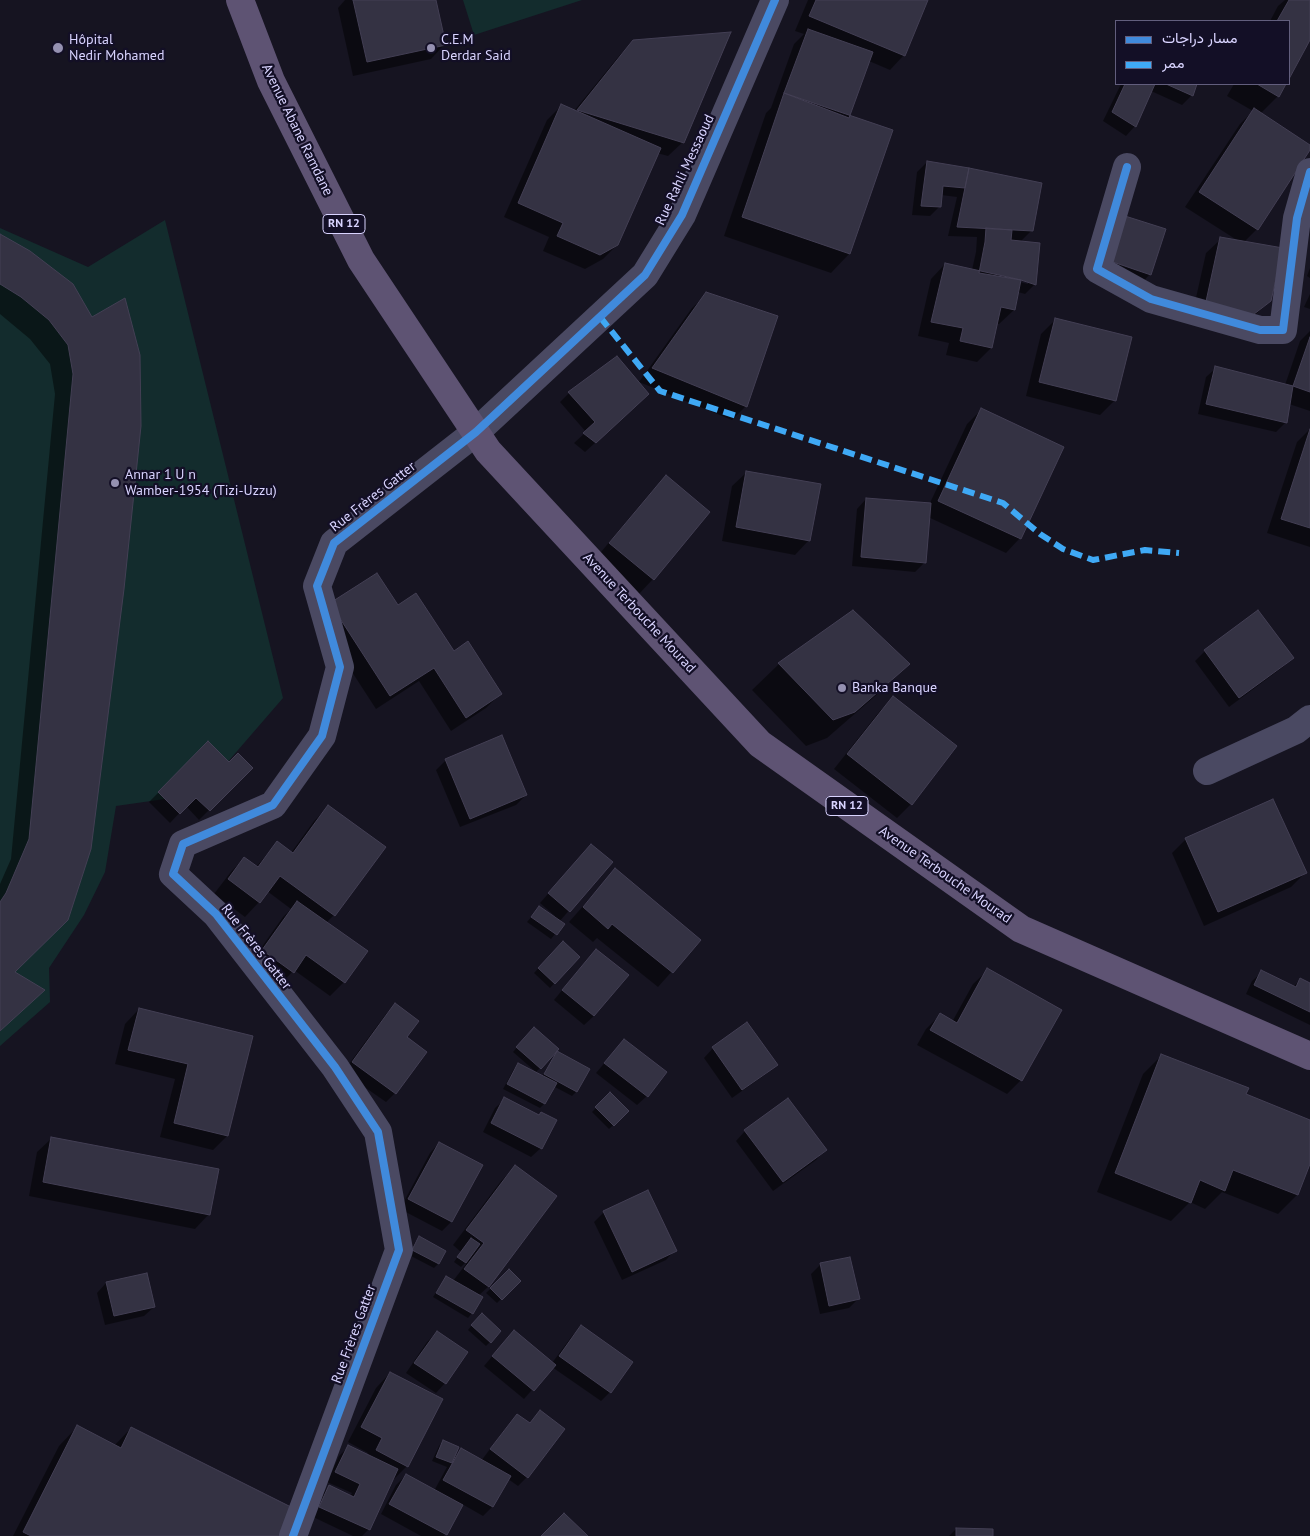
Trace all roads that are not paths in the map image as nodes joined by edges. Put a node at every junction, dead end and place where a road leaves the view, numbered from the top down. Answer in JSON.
{"nodes":[{"id":1,"x":240,"y":0,"type":"edge"},
{"id":2,"x":775,"y":0,"type":"edge"},
{"id":3,"x":1127,"y":167,"type":"dead end"},
{"id":4,"x":1310,"y":172,"type":"edge"},
{"id":5,"x":476,"y":432,"type":"junction"},
{"id":6,"x":1310,"y":719,"type":"edge"},
{"id":7,"x":1208,"y":771,"type":"dead end"},
{"id":8,"x":1310,"y":1056,"type":"edge"},
{"id":9,"x":293,"y":1536,"type":"edge"}],
"edges":[{"from":1,"to":5,"type":"main road","name":"Avenue Abane Ramdane","number":"RN 12"},
{"from":2,"to":5,"type":"street","name":"Rue Rahli Messaoud"},
{"from":3,"to":4,"type":"street"},
{"from":5,"to":8,"type":"main road","name":"Avenue Terbouche Mourad","number":"RN 12"},
{"from":5,"to":9,"type":"street","name":"Rue Frères Gatter"},
{"from":6,"to":7,"type":"street"}]}
